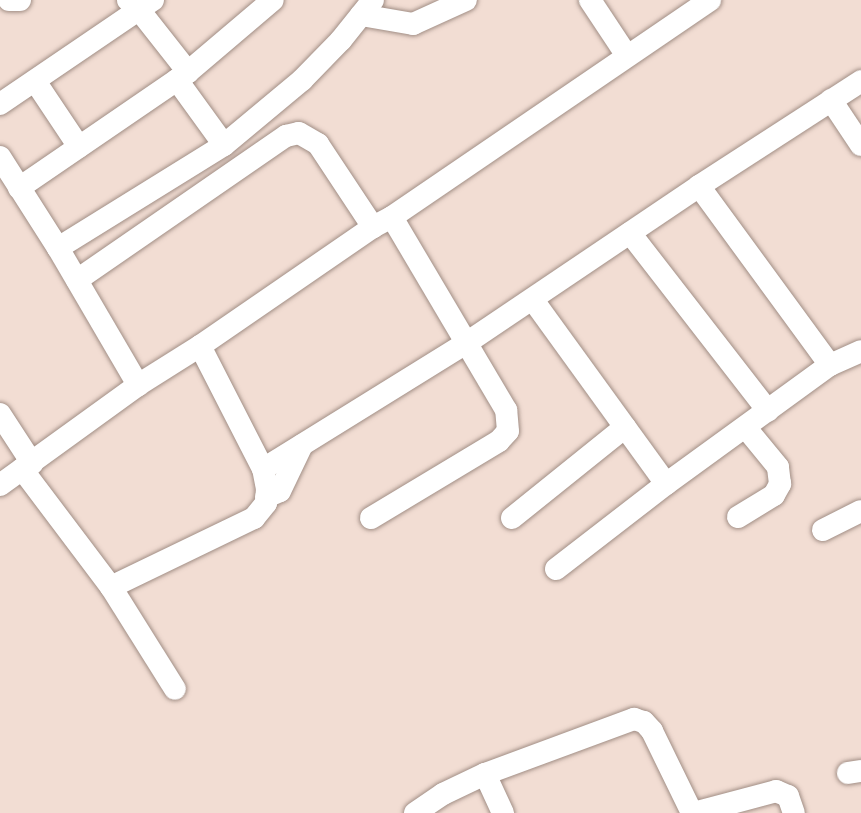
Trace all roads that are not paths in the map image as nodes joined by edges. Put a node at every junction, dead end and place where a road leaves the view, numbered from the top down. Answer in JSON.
{"nodes":[{"id":1,"x":9,"y":0,"type":"edge"},
{"id":2,"x":20,"y":0,"type":"edge"},
{"id":3,"x":466,"y":0,"type":"edge"},
{"id":4,"x":590,"y":0,"type":"edge"},
{"id":5,"x":711,"y":0,"type":"edge"},
{"id":6,"x":271,"y":1,"type":"edge"},
{"id":7,"x":140,"y":4,"type":"edge"},
{"id":8,"x":367,"y":8,"type":"edge"},
{"id":9,"x":627,"y":56,"type":"junction"},
{"id":10,"x":183,"y":76,"type":"junction"},
{"id":11,"x":35,"y":81,"type":"junction"},
{"id":12,"x":861,"y":81,"type":"edge"},
{"id":13,"x":831,"y":100,"type":"junction"},
{"id":14,"x":0,"y":105,"type":"edge"},
{"id":15,"x":224,"y":145,"type":"junction"},
{"id":16,"x":861,"y":145,"type":"edge"},
{"id":17,"x":79,"y":147,"type":"junction"},
{"id":18,"x":0,"y":157,"type":"edge"},
{"id":19,"x":699,"y":186,"type":"junction"},
{"id":20,"x":19,"y":188,"type":"junction"},
{"id":21,"x":382,"y":222,"type":"junction"},
{"id":22,"x":630,"y":233,"type":"junction"},
{"id":23,"x":67,"y":264,"type":"junction"},
{"id":24,"x":533,"y":300,"type":"junction"},
{"id":25,"x":468,"y":342,"type":"junction"},
{"id":26,"x":200,"y":346,"type":"junction"},
{"id":27,"x":861,"y":351,"type":"edge"},
{"id":28,"x":830,"y":365,"type":"junction"},
{"id":29,"x":138,"y":385,"type":"junction"},
{"id":30,"x":768,"y":411,"type":"junction"},
{"id":31,"x":0,"y":414,"type":"edge"},
{"id":32,"x":625,"y":427,"type":"junction"},
{"id":33,"x":746,"y":428,"type":"junction"},
{"id":34,"x":302,"y":445,"type":"junction"},
{"id":35,"x":27,"y":466,"type":"junction"},
{"id":36,"x":263,"y":469,"type":"junction"},
{"id":37,"x":0,"y":484,"type":"edge"},
{"id":38,"x":666,"y":484,"type":"junction"},
{"id":39,"x":266,"y":497,"type":"junction"},
{"id":40,"x":861,"y":511,"type":"edge"},
{"id":41,"x":738,"y":517,"type":"dead end"},
{"id":42,"x":371,"y":518,"type":"dead end"},
{"id":43,"x":512,"y":518,"type":"dead end"},
{"id":44,"x":823,"y":530,"type":"dead end"},
{"id":45,"x":556,"y":569,"type":"dead end"},
{"id":46,"x":111,"y":587,"type":"junction"},
{"id":47,"x":175,"y":688,"type":"dead end"},
{"id":48,"x":485,"y":774,"type":"junction"},
{"id":49,"x":415,"y":813,"type":"edge"},
{"id":50,"x":503,"y":813,"type":"edge"},
{"id":51,"x":693,"y":813,"type":"edge"},
{"id":52,"x":794,"y":813,"type":"edge"}],
"edges":[{"from":1,"to":2,"type":"street"},
{"from":3,"to":8,"type":"street"},
{"from":4,"to":9,"type":"street"},
{"from":5,"to":9,"type":"street"},
{"from":6,"to":10,"type":"street"},
{"from":7,"to":10,"type":"street"},
{"from":7,"to":11,"type":"street"},
{"from":8,"to":15,"type":"street"},
{"from":9,"to":21,"type":"street"},
{"from":10,"to":15,"type":"street"},
{"from":10,"to":17,"type":"street"},
{"from":11,"to":14,"type":"street"},
{"from":11,"to":17,"type":"street"},
{"from":12,"to":13,"type":"street"},
{"from":13,"to":16,"type":"street"},
{"from":13,"to":19,"type":"street"},
{"from":15,"to":23,"type":"street"},
{"from":17,"to":20,"type":"street"},
{"from":18,"to":20,"type":"street"},
{"from":19,"to":22,"type":"street"},
{"from":19,"to":28,"type":"street"},
{"from":20,"to":23,"type":"street"},
{"from":21,"to":23,"type":"street"},
{"from":21,"to":25,"type":"street"},
{"from":21,"to":26,"type":"street"},
{"from":22,"to":24,"type":"street"},
{"from":22,"to":30,"type":"street"},
{"from":23,"to":29,"type":"street"},
{"from":24,"to":25,"type":"street"},
{"from":24,"to":32,"type":"street"},
{"from":25,"to":34,"type":"street"},
{"from":25,"to":42,"type":"street"},
{"from":26,"to":29,"type":"street"},
{"from":26,"to":36,"type":"street"},
{"from":27,"to":28,"type":"street"},
{"from":28,"to":30,"type":"street"},
{"from":29,"to":35,"type":"street"},
{"from":30,"to":33,"type":"street"},
{"from":31,"to":35,"type":"street"},
{"from":32,"to":38,"type":"street"},
{"from":32,"to":43,"type":"street"},
{"from":33,"to":38,"type":"street"},
{"from":33,"to":41,"type":"street"},
{"from":34,"to":36,"type":"street"},
{"from":34,"to":39,"type":"street"},
{"from":35,"to":37,"type":"street"},
{"from":35,"to":46,"type":"street"},
{"from":36,"to":39,"type":"street"},
{"from":38,"to":45,"type":"street"},
{"from":39,"to":46,"type":"street"},
{"from":40,"to":44,"type":"street"},
{"from":46,"to":47,"type":"street"},
{"from":48,"to":49,"type":"street"},
{"from":48,"to":50,"type":"street"},
{"from":48,"to":51,"type":"street"},
{"from":51,"to":52,"type":"street"}]}
